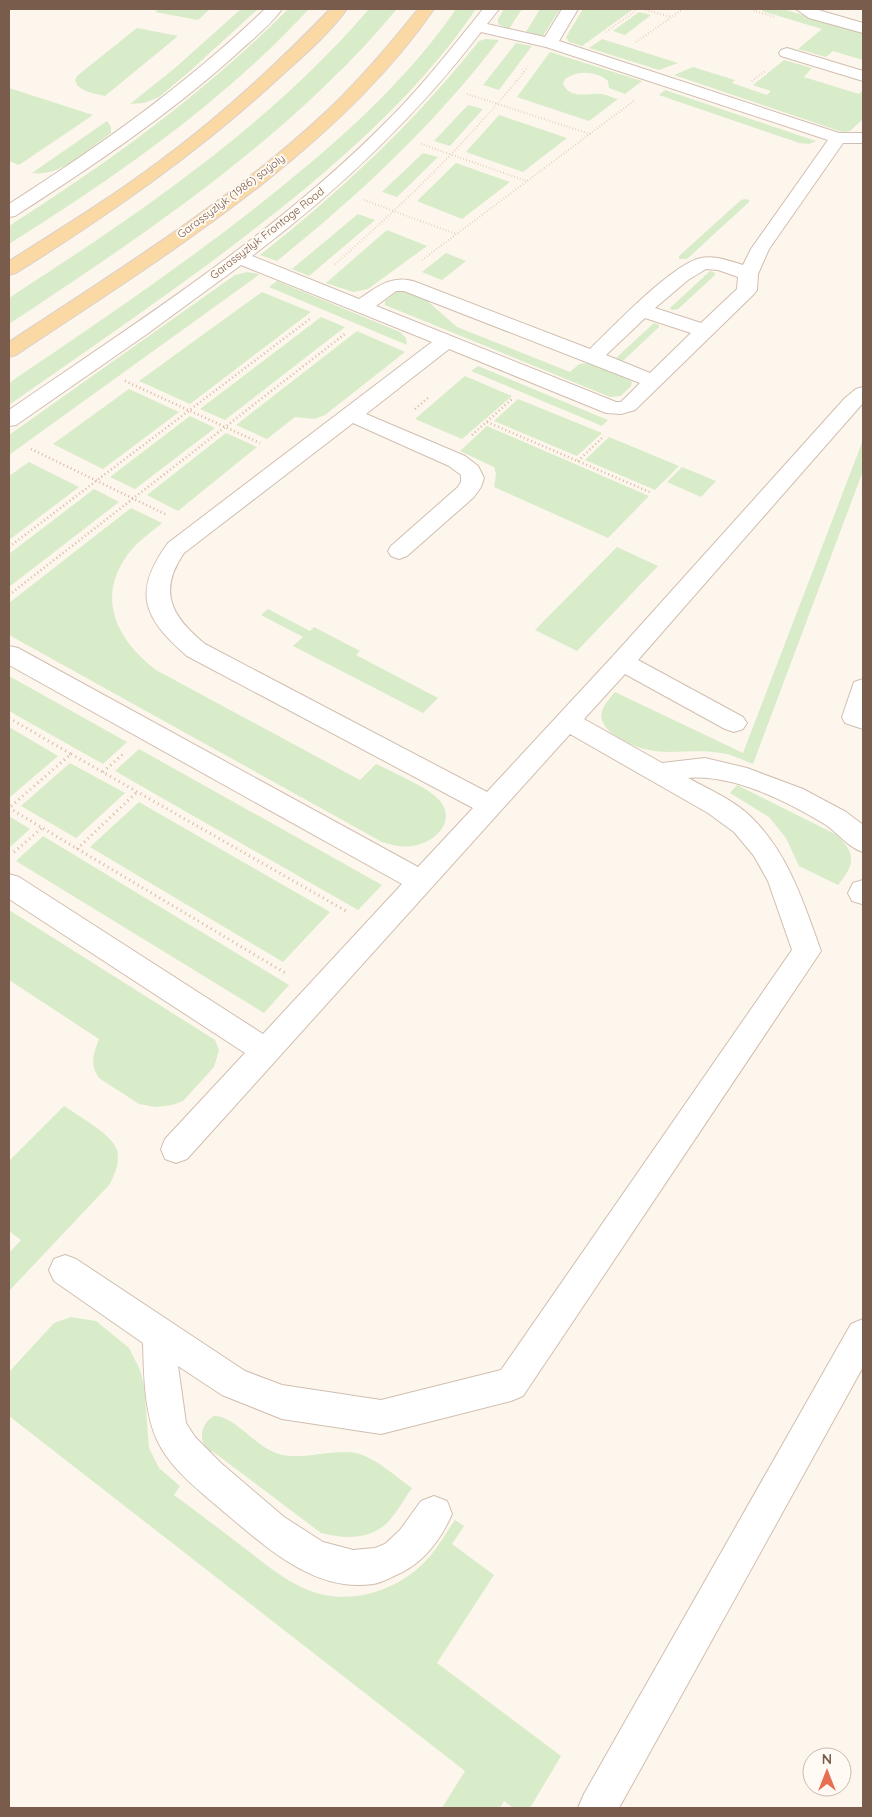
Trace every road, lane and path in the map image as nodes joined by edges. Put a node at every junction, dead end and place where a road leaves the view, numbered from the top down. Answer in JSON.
{"nodes":[{"id":1,"x":274,"y":9,"type":"edge"},
{"id":2,"x":339,"y":9,"type":"edge"},
{"id":3,"x":426,"y":9,"type":"edge"},
{"id":4,"x":491,"y":9,"type":"edge"},
{"id":5,"x":570,"y":9,"type":"edge"},
{"id":6,"x":638,"y":9,"type":"edge"},
{"id":7,"x":643,"y":9,"type":"edge"},
{"id":8,"x":683,"y":9,"type":"edge"},
{"id":9,"x":757,"y":9,"type":"edge"},
{"id":10,"x":804,"y":9,"type":"edge"},
{"id":11,"x":671,"y":17,"type":"junction"},
{"id":12,"x":781,"y":18,"type":"dead end"},
{"id":13,"x":478,"y":26,"type":"junction"},
{"id":14,"x":863,"y":28,"type":"edge"},
{"id":15,"x":610,"y":37,"type":"dead end"},
{"id":16,"x":550,"y":43,"type":"junction"},
{"id":17,"x":642,"y":47,"type":"dead end"},
{"id":18,"x":787,"y":53,"type":"joint"},
{"id":19,"x":863,"y":76,"type":"edge"},
{"id":20,"x":661,"y":80,"type":"junction"},
{"id":21,"x":751,"y":82,"type":"dead end"},
{"id":22,"x":467,"y":94,"type":"dead end"},
{"id":23,"x":498,"y":104,"type":"junction"},
{"id":24,"x":590,"y":134,"type":"junction"},
{"id":25,"x":863,"y":137,"type":"edge"},
{"id":26,"x":838,"y":138,"type":"junction"},
{"id":27,"x":421,"y":144,"type":"dead end"},
{"id":28,"x":453,"y":154,"type":"junction"},
{"id":29,"x":528,"y":181,"type":"junction"},
{"id":30,"x":364,"y":200,"type":"dead end"},
{"id":31,"x":396,"y":210,"type":"junction"},
{"id":32,"x":9,"y":212,"type":"edge"},
{"id":33,"x":456,"y":234,"type":"junction"},
{"id":34,"x":240,"y":258,"type":"junction"},
{"id":35,"x":421,"y":260,"type":"dead end"},
{"id":36,"x":331,"y":267,"type":"dead end"},
{"id":37,"x":9,"y":269,"type":"edge"},
{"id":38,"x":748,"y":274,"type":"junction"},
{"id":39,"x":362,"y":306,"type":"junction"},
{"id":40,"x":642,"y":310,"type":"junction"},
{"id":41,"x":312,"y":318,"type":"dead end"},
{"id":42,"x":704,"y":331,"type":"junction"},
{"id":43,"x":346,"y":332,"type":"dead end"},
{"id":44,"x":447,"y":341,"type":"junction"},
{"id":45,"x":9,"y":351,"type":"edge"},
{"id":46,"x":593,"y":357,"type":"junction"},
{"id":47,"x":125,"y":381,"type":"dead end"},
{"id":48,"x":654,"y":381,"type":"junction"},
{"id":49,"x":863,"y":393,"type":"edge"},
{"id":50,"x":432,"y":395,"type":"dead end"},
{"id":51,"x":517,"y":395,"type":"dead end"},
{"id":52,"x":189,"y":410,"type":"junction"},
{"id":53,"x":411,"y":413,"type":"dead end"},
{"id":54,"x":351,"y":416,"type":"junction"},
{"id":55,"x":9,"y":420,"type":"edge"},
{"id":56,"x":487,"y":422,"type":"junction"},
{"id":57,"x":225,"y":427,"type":"junction"},
{"id":58,"x":262,"y":444,"type":"dead end"},
{"id":59,"x":32,"y":449,"type":"dead end"},
{"id":60,"x":448,"y":457,"type":"junction"},
{"id":61,"x":96,"y":480,"type":"junction"},
{"id":62,"x":652,"y":493,"type":"dead end"},
{"id":63,"x":133,"y":498,"type":"junction"},
{"id":64,"x":168,"y":516,"type":"dead end"},
{"id":65,"x":9,"y":547,"type":"edge"},
{"id":66,"x":398,"y":552,"type":"dead end"},
{"id":67,"x":9,"y":595,"type":"edge"},
{"id":68,"x":9,"y":654,"type":"edge"},
{"id":69,"x":622,"y":662,"type":"junction"},
{"id":70,"x":863,"y":688,"type":"edge"},
{"id":71,"x":9,"y":718,"type":"edge"},
{"id":72,"x":863,"y":720,"type":"edge"},
{"id":73,"x":567,"y":721,"type":"junction"},
{"id":74,"x":734,"y":723,"type":"dead end"},
{"id":75,"x":71,"y":754,"type":"junction"},
{"id":76,"x":658,"y":773,"type":"junction"},
{"id":77,"x":137,"y":792,"type":"junction"},
{"id":78,"x":490,"y":805,"type":"junction"},
{"id":79,"x":9,"y":808,"type":"edge"},
{"id":80,"x":42,"y":828,"type":"junction"},
{"id":81,"x":863,"y":842,"type":"edge"},
{"id":82,"x":77,"y":849,"type":"junction"},
{"id":83,"x":9,"y":857,"type":"edge"},
{"id":84,"x":421,"y":881,"type":"junction"},
{"id":85,"x":9,"y":885,"type":"edge"},
{"id":86,"x":339,"y":918,"type":"dead end"},
{"id":87,"x":293,"y":968,"type":"dead end"},
{"id":88,"x":266,"y":1051,"type":"junction"},
{"id":89,"x":176,"y":1149,"type":"dead end"},
{"id":90,"x":64,"y":1270,"type":"dead end"},
{"id":91,"x":160,"y":1335,"type":"junction"},
{"id":92,"x":863,"y":1335,"type":"edge"},
{"id":93,"x":434,"y":1514,"type":"dead end"},
{"id":94,"x":598,"y":1808,"type":"edge"}],
"edges":[{"from":1,"to":32,"type":"street"},
{"from":2,"to":37,"type":"main road"},
{"from":3,"to":45,"type":"main road","name":"Garaşsyzlyk (1986) şaýoly"},
{"from":4,"to":13,"type":"street","name":"Garassyzlyk Frontage Road"},
{"from":5,"to":16,"type":"street"},
{"from":6,"to":15,"type":"path"},
{"from":7,"to":11,"type":"path"},
{"from":8,"to":11,"type":"path"},
{"from":9,"to":12,"type":"path"},
{"from":10,"to":14,"type":"street"},
{"from":11,"to":17,"type":"path"},
{"from":13,"to":16,"type":"street"},
{"from":13,"to":34,"type":"street","name":"Garassyzlyk Frontage Road"},
{"from":16,"to":20,"type":"street"},
{"from":16,"to":23,"type":"path"},
{"from":18,"to":19,"type":"street"},
{"from":18,"to":21,"type":"path"},
{"from":20,"to":24,"type":"path"},
{"from":20,"to":26,"type":"street"},
{"from":22,"to":23,"type":"path"},
{"from":23,"to":24,"type":"path"},
{"from":23,"to":28,"type":"path"},
{"from":24,"to":29,"type":"path"},
{"from":25,"to":26,"type":"street"},
{"from":26,"to":38,"type":"street"},
{"from":27,"to":28,"type":"path"},
{"from":28,"to":29,"type":"path"},
{"from":28,"to":31,"type":"path"},
{"from":29,"to":33,"type":"path"},
{"from":30,"to":31,"type":"path"},
{"from":31,"to":33,"type":"path"},
{"from":31,"to":36,"type":"path"},
{"from":33,"to":35,"type":"path"},
{"from":34,"to":39,"type":"street"},
{"from":34,"to":55,"type":"street","name":"Garassyzlyk Frontage Road"},
{"from":38,"to":40,"type":"street"},
{"from":38,"to":42,"type":"street"},
{"from":39,"to":44,"type":"street"},
{"from":39,"to":46,"type":"street"},
{"from":40,"to":42,"type":"street"},
{"from":40,"to":46,"type":"street"},
{"from":41,"to":52,"type":"path"},
{"from":42,"to":48,"type":"street"},
{"from":43,"to":57,"type":"path"},
{"from":44,"to":48,"type":"street"},
{"from":44,"to":54,"type":"street"},
{"from":46,"to":48,"type":"street"},
{"from":47,"to":52,"type":"path"},
{"from":49,"to":69,"type":"street"},
{"from":50,"to":53,"type":"path"},
{"from":51,"to":56,"type":"path"},
{"from":52,"to":57,"type":"path"},
{"from":52,"to":61,"type":"path"},
{"from":54,"to":60,"type":"street"},
{"from":54,"to":78,"type":"street"},
{"from":56,"to":60,"type":"path"},
{"from":56,"to":62,"type":"path"},
{"from":57,"to":58,"type":"path"},
{"from":57,"to":63,"type":"path"},
{"from":59,"to":61,"type":"path"},
{"from":60,"to":66,"type":"street"},
{"from":61,"to":63,"type":"path"},
{"from":61,"to":65,"type":"path"},
{"from":63,"to":64,"type":"path"},
{"from":63,"to":67,"type":"path"},
{"from":68,"to":84,"type":"street"},
{"from":69,"to":73,"type":"street"},
{"from":69,"to":74,"type":"street"},
{"from":70,"to":72,"type":"street"},
{"from":71,"to":75,"type":"path"},
{"from":73,"to":76,"type":"street"},
{"from":73,"to":78,"type":"street"},
{"from":75,"to":77,"type":"path"},
{"from":75,"to":79,"type":"path"},
{"from":76,"to":81,"type":"street"},
{"from":76,"to":91,"type":"street"},
{"from":77,"to":82,"type":"path"},
{"from":77,"to":86,"type":"path"},
{"from":78,"to":84,"type":"street"},
{"from":79,"to":80,"type":"path"},
{"from":80,"to":82,"type":"path"},
{"from":80,"to":83,"type":"path"},
{"from":82,"to":87,"type":"path"},
{"from":84,"to":88,"type":"street"},
{"from":85,"to":88,"type":"street"},
{"from":88,"to":89,"type":"street"},
{"from":90,"to":91,"type":"street"},
{"from":91,"to":93,"type":"street"},
{"from":92,"to":94,"type":"street"}]}
